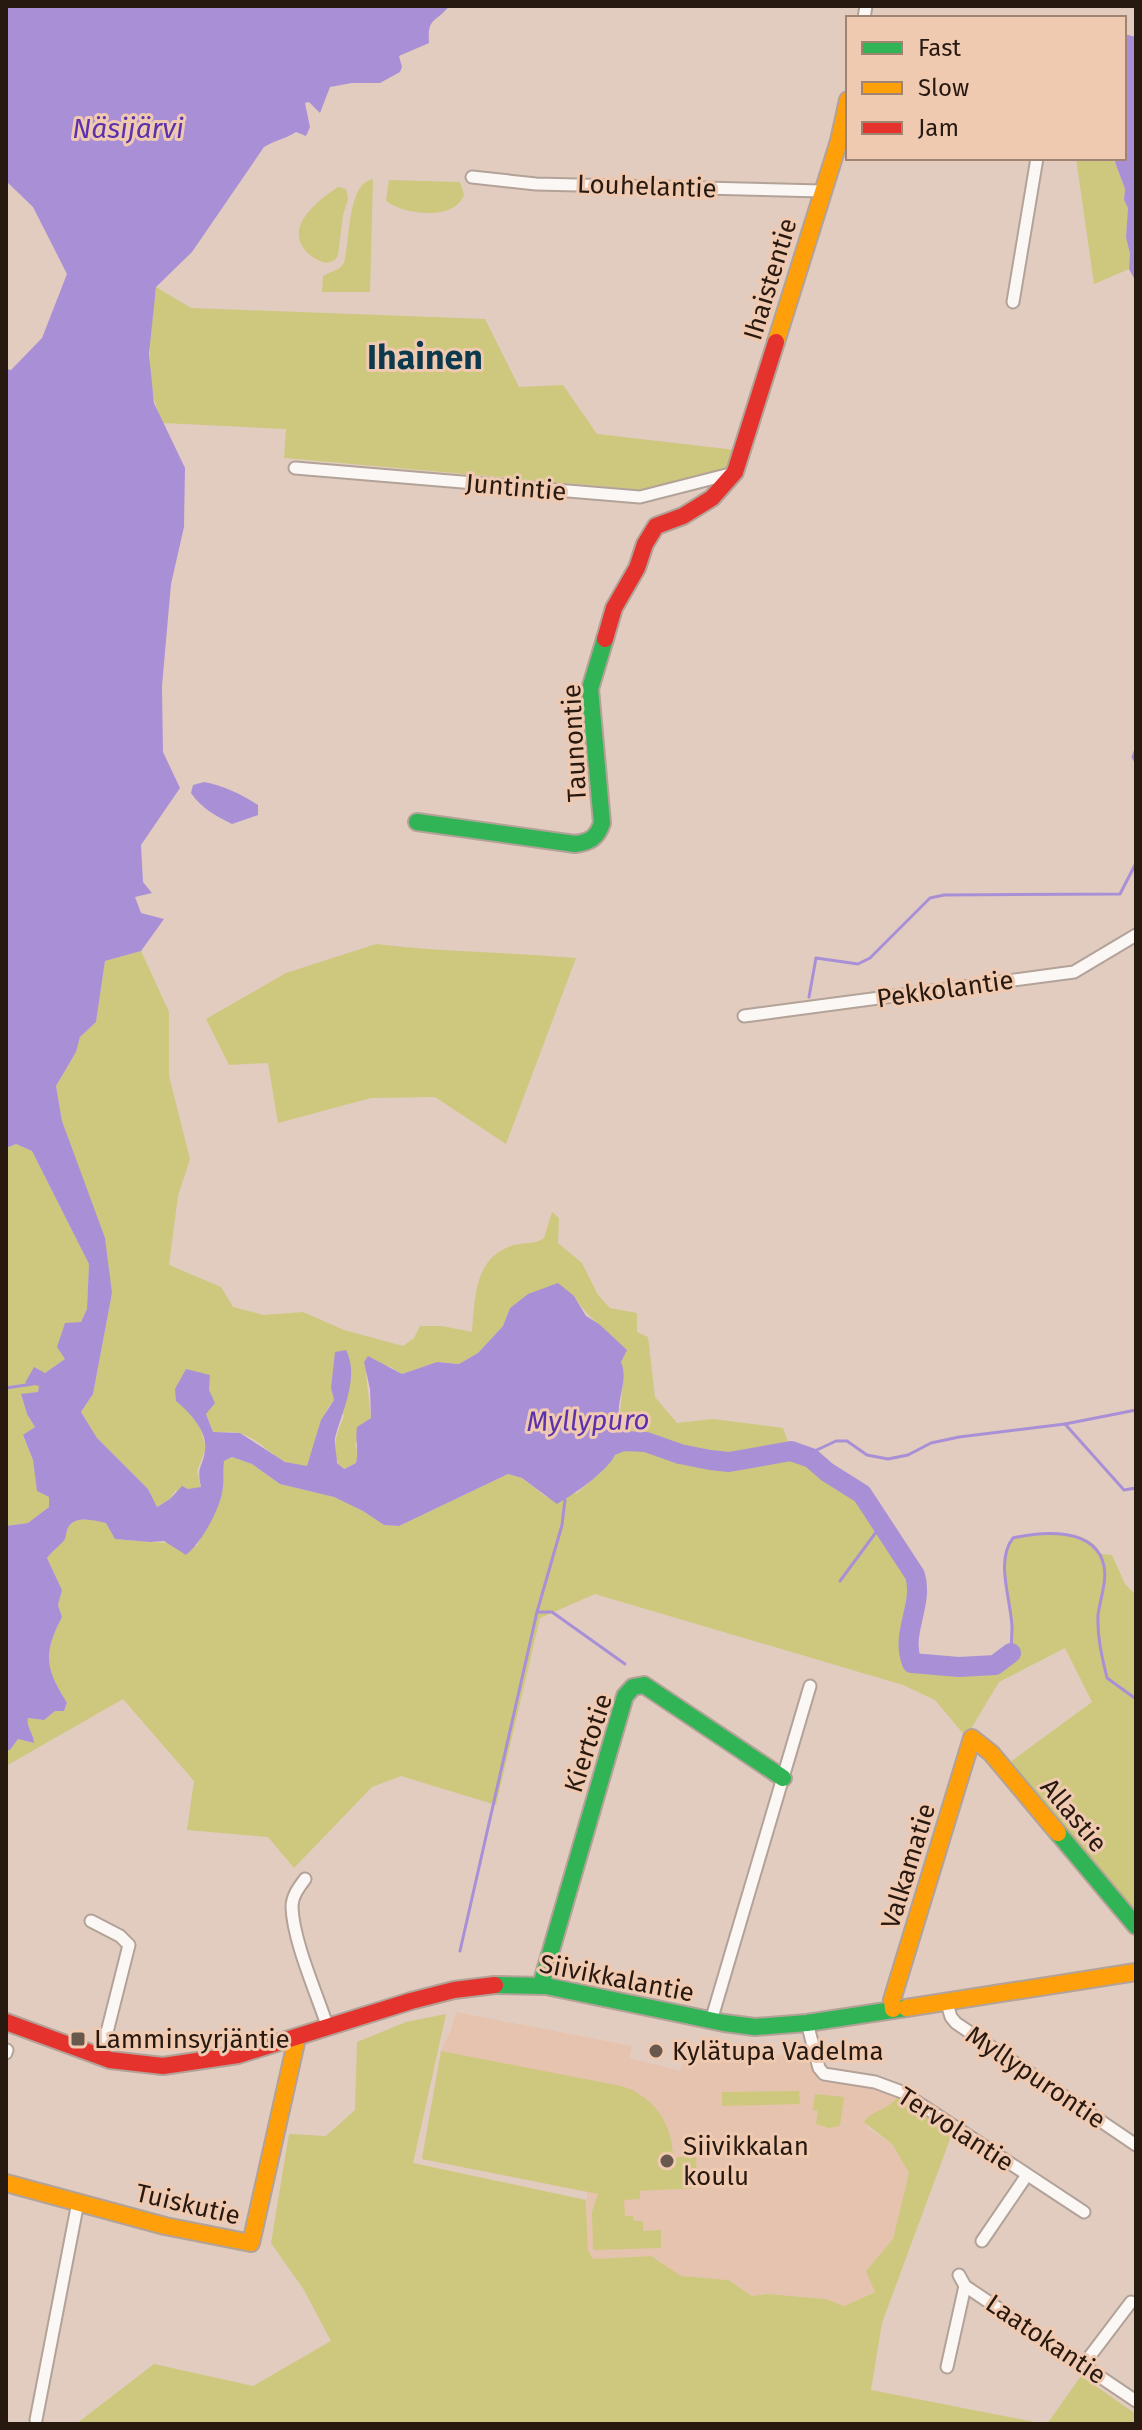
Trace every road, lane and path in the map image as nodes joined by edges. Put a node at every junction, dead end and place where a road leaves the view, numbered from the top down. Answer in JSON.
{"nodes":[{"id":1,"x":846,"y":109,"type":"edge"},
{"id":2,"x":1037,"y":160,"type":"edge"},
{"id":3,"x":472,"y":177,"type":"dead end"},
{"id":4,"x":822,"y":191,"type":"junction"},
{"id":5,"x":1013,"y":302,"type":"dead end"},
{"id":6,"x":295,"y":468,"type":"dead end"},
{"id":7,"x":735,"y":472,"type":"junction"},
{"id":8,"x":417,"y":822,"type":"dead end"},
{"id":9,"x":1136,"y":935,"type":"edge"},
{"id":10,"x":744,"y":1016,"type":"dead end"},
{"id":11,"x":810,"y":1686,"type":"dead end"},
{"id":12,"x":972,"y":1738,"type":"joint"},
{"id":13,"x":783,"y":1778,"type":"junction"},
{"id":14,"x":305,"y":1879,"type":"dead end"},
{"id":15,"x":91,"y":1921,"type":"dead end"},
{"id":16,"x":1136,"y":1926,"type":"edge"},
{"id":17,"x":1136,"y":1972,"type":"edge"},
{"id":18,"x":541,"y":1985,"type":"junction"},
{"id":19,"x":946,"y":2000,"type":"junction"},
{"id":20,"x":893,"y":2009,"type":"junction"},
{"id":21,"x":711,"y":2021,"type":"junction"},
{"id":22,"x":6,"y":2022,"type":"edge"},
{"id":23,"x":807,"y":2023,"type":"junction"},
{"id":24,"x":328,"y":2028,"type":"junction"},
{"id":25,"x":297,"y":2038,"type":"junction"},
{"id":26,"x":101,"y":2056,"type":"junction"},
{"id":27,"x":1136,"y":2145,"type":"edge"},
{"id":28,"x":1027,"y":2175,"type":"junction"},
{"id":29,"x":6,"y":2183,"type":"edge"},
{"id":30,"x":78,"y":2202,"type":"junction"},
{"id":31,"x":1084,"y":2212,"type":"dead end"},
{"id":32,"x":982,"y":2241,"type":"dead end"},
{"id":33,"x":1131,"y":2302,"type":"dead end"},
{"id":34,"x":1084,"y":2364,"type":"junction"},
{"id":35,"x":947,"y":2367,"type":"dead end"},
{"id":36,"x":1136,"y":2401,"type":"edge"},
{"id":37,"x":36,"y":2420,"type":"dead end"}],
"edges":[{"from":1,"to":4,"type":"street","name":"Ihaistentie"},
{"from":2,"to":5,"type":"street"},
{"from":3,"to":4,"type":"street","name":"Louhelantie"},
{"from":4,"to":7,"type":"street","name":"Ihaistentie"},
{"from":6,"to":7,"type":"street","name":"Juntintie"},
{"from":7,"to":8,"type":"street","name":"Taunontie"},
{"from":9,"to":10,"type":"street","name":"Pekkolantie"},
{"from":11,"to":13,"type":"street"},
{"from":12,"to":16,"type":"street","name":"Allastie"},
{"from":12,"to":20,"type":"street","name":"Valkamatie"},
{"from":13,"to":18,"type":"street","name":"Kiertotie"},
{"from":13,"to":21,"type":"street"},
{"from":14,"to":24,"type":"street"},
{"from":15,"to":26,"type":"street"},
{"from":17,"to":19,"type":"street","name":"Siivikkalantie"},
{"from":18,"to":21,"type":"street","name":"Siivikkalantie"},
{"from":18,"to":24,"type":"street","name":"Siivikkalantie"},
{"from":19,"to":20,"type":"street","name":"Siivikkalantie"},
{"from":19,"to":27,"type":"street","name":"Myllypurontie"},
{"from":20,"to":23,"type":"street","name":"Siivikkalantie"},
{"from":21,"to":23,"type":"street","name":"Siivikkalantie"},
{"from":22,"to":26,"type":"street","name":"Siivikkalantie"},
{"from":23,"to":28,"type":"street","name":"Tervolantie"},
{"from":24,"to":25,"type":"street","name":"Siivikkalantie"},
{"from":25,"to":26,"type":"street","name":"Siivikkalantie"},
{"from":25,"to":30,"type":"street","name":"Tuiskutie"},
{"from":28,"to":31,"type":"street","name":"Tervolantie"},
{"from":28,"to":32,"type":"street"},
{"from":29,"to":30,"type":"street","name":"Tuiskutie"},
{"from":30,"to":37,"type":"street"},
{"from":33,"to":34,"type":"street"},
{"from":34,"to":35,"type":"street","name":"Laatokantie"},
{"from":34,"to":36,"type":"street","name":"Laatokantie"}]}
